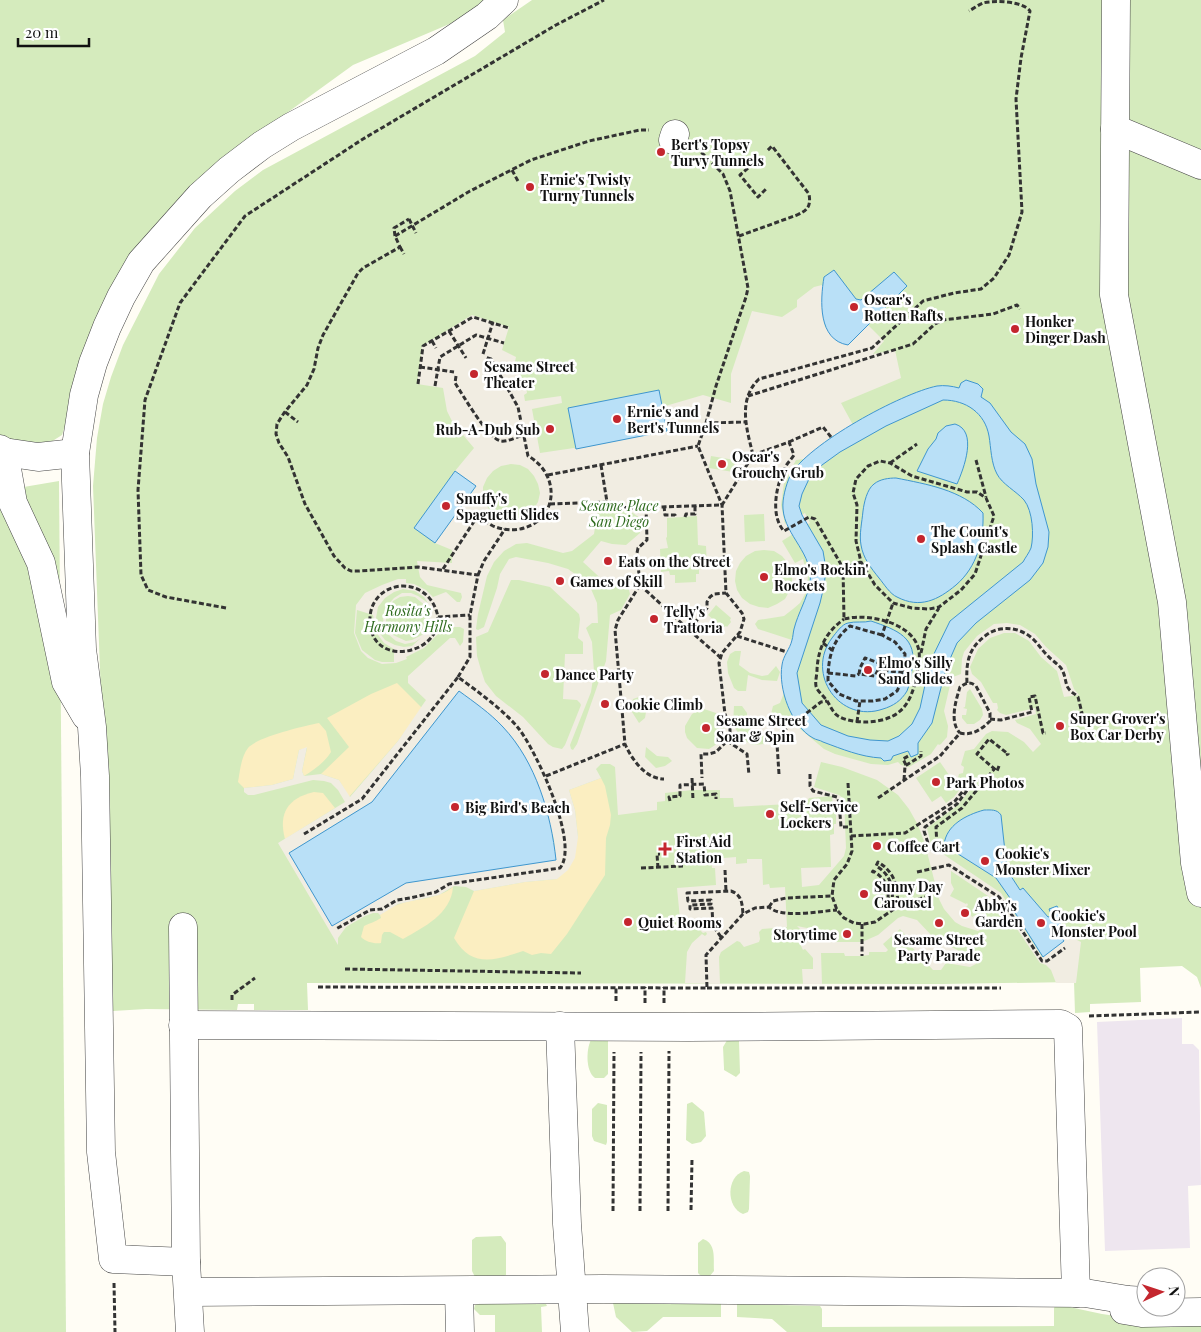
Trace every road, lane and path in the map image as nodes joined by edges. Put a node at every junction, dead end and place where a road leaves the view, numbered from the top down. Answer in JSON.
{"nodes":[{"id":1,"x":504,"y":0,"type":"edge"},
{"id":2,"x":604,"y":0,"type":"edge"},
{"id":3,"x":1116,"y":0,"type":"edge"},
{"id":4,"x":969,"y":11,"type":"dead end"},
{"id":5,"x":1115,"y":129,"type":"junction"},
{"id":6,"x":767,"y":151,"type":"dead end"},
{"id":7,"x":1201,"y":165,"type":"edge"},
{"id":8,"x":748,"y":168,"type":"dead end"},
{"id":9,"x":512,"y":170,"type":"junction"},
{"id":10,"x":519,"y":183,"type":"dead end"},
{"id":11,"x":766,"y":189,"type":"dead end"},
{"id":12,"x":416,"y":233,"type":"dead end"},
{"id":13,"x":395,"y":236,"type":"junction"},
{"id":14,"x":738,"y":236,"type":"junction"},
{"id":15,"x":400,"y":247,"type":"junction"},
{"id":16,"x":404,"y":254,"type":"dead end"},
{"id":17,"x":1020,"y":309,"type":"dead end"},
{"id":18,"x":493,"y":322,"type":"junction"},
{"id":19,"x":509,"y":328,"type":"dead end"},
{"id":20,"x":449,"y":331,"type":"junction"},
{"id":21,"x":488,"y":338,"type":"junction"},
{"id":22,"x":432,"y":341,"type":"junction"},
{"id":23,"x":504,"y":343,"type":"dead end"},
{"id":24,"x":458,"y":346,"type":"junction"},
{"id":25,"x":436,"y":348,"type":"dead end"},
{"id":26,"x":466,"y":358,"type":"dead end"},
{"id":27,"x":420,"y":368,"type":"junction"},
{"id":28,"x":438,"y":370,"type":"junction"},
{"id":29,"x":418,"y":384,"type":"dead end"},
{"id":30,"x":435,"y":386,"type":"dead end"},
{"id":31,"x":747,"y":396,"type":"junction"},
{"id":32,"x":285,"y":412,"type":"junction"},
{"id":33,"x":298,"y":422,"type":"dead end"},
{"id":34,"x":746,"y":422,"type":"junction"},
{"id":35,"x":706,"y":423,"type":"junction"},
{"id":36,"x":523,"y":434,"type":"junction"},
{"id":37,"x":831,"y":437,"type":"dead end"},
{"id":38,"x":789,"y":442,"type":"junction"},
{"id":39,"x":917,"y":444,"type":"dead end"},
{"id":40,"x":698,"y":446,"type":"junction"},
{"id":41,"x":2,"y":451,"type":"edge"},
{"id":42,"x":74,"y":453,"type":"junction"},
{"id":43,"x":753,"y":455,"type":"junction"},
{"id":44,"x":976,"y":460,"type":"dead end"},
{"id":45,"x":890,"y":463,"type":"junction"},
{"id":46,"x":601,"y":465,"type":"junction"},
{"id":47,"x":548,"y":475,"type":"junction"},
{"id":48,"x":986,"y":498,"type":"junction"},
{"id":49,"x":607,"y":502,"type":"junction"},
{"id":50,"x":550,"y":504,"type":"junction"},
{"id":51,"x":722,"y":504,"type":"junction"},
{"id":52,"x":695,"y":505,"type":"junction"},
{"id":53,"x":664,"y":506,"type":"junction"},
{"id":54,"x":646,"y":507,"type":"junction"},
{"id":55,"x":676,"y":517,"type":"dead end"},
{"id":56,"x":685,"y":517,"type":"dead end"},
{"id":57,"x":505,"y":529,"type":"junction"},
{"id":58,"x":861,"y":562,"type":"junction"},
{"id":59,"x":843,"y":568,"type":"junction"},
{"id":60,"x":443,"y":569,"type":"junction"},
{"id":61,"x":478,"y":574,"type":"junction"},
{"id":62,"x":640,"y":585,"type":"junction"},
{"id":63,"x":726,"y":593,"type":"junction"},
{"id":64,"x":893,"y":603,"type":"junction"},
{"id":65,"x":939,"y":607,"type":"junction"},
{"id":66,"x":226,"y":608,"type":"dead end"},
{"id":67,"x":470,"y":614,"type":"junction"},
{"id":68,"x":438,"y":616,"type":"junction"},
{"id":69,"x":844,"y":619,"type":"junction"},
{"id":70,"x":886,"y":621,"type":"junction"},
{"id":71,"x":689,"y":630,"type":"junction"},
{"id":72,"x":882,"y":635,"type":"junction"},
{"id":73,"x":737,"y":636,"type":"junction"},
{"id":74,"x":823,"y":643,"type":"junction"},
{"id":75,"x":832,"y":650,"type":"junction"},
{"id":76,"x":787,"y":652,"type":"dead end"},
{"id":77,"x":920,"y":654,"type":"junction"},
{"id":78,"x":720,"y":657,"type":"junction"},
{"id":79,"x":878,"y":670,"type":"junction"},
{"id":80,"x":904,"y":672,"type":"junction"},
{"id":81,"x":828,"y":673,"type":"junction"},
{"id":82,"x":859,"y":674,"type":"junction"},
{"id":83,"x":917,"y":674,"type":"junction"},
{"id":84,"x":458,"y":677,"type":"junction"},
{"id":85,"x":967,"y":683,"type":"junction"},
{"id":86,"x":827,"y":700,"type":"junction"},
{"id":87,"x":860,"y":701,"type":"junction"},
{"id":88,"x":1073,"y":716,"type":"dead end"},
{"id":89,"x":990,"y":718,"type":"junction"},
{"id":90,"x":857,"y":722,"type":"junction"},
{"id":91,"x":92,"y":727,"type":"junction"},
{"id":92,"x":960,"y":733,"type":"junction"},
{"id":93,"x":1046,"y":733,"type":"dead end"},
{"id":94,"x":727,"y":741,"type":"junction"},
{"id":95,"x":625,"y":744,"type":"junction"},
{"id":96,"x":921,"y":751,"type":"dead end"},
{"id":97,"x":910,"y":755,"type":"dead end"},
{"id":98,"x":1006,"y":755,"type":"dead end"},
{"id":99,"x":906,"y":765,"type":"junction"},
{"id":100,"x":779,"y":774,"type":"dead end"},
{"id":101,"x":810,"y":774,"type":"dead end"},
{"id":102,"x":749,"y":775,"type":"dead end"},
{"id":103,"x":546,"y":776,"type":"junction"},
{"id":104,"x":692,"y":778,"type":"dead end"},
{"id":105,"x":702,"y":778,"type":"dead end"},
{"id":106,"x":664,"y":779,"type":"dead end"},
{"id":107,"x":904,"y":780,"type":"junction"},
{"id":108,"x":692,"y":784,"type":"junction"},
{"id":109,"x":848,"y":784,"type":"dead end"},
{"id":110,"x":878,"y":798,"type":"dead end"},
{"id":111,"x":716,"y":799,"type":"dead end"},
{"id":112,"x":693,"y":800,"type":"dead end"},
{"id":113,"x":670,"y":801,"type":"dead end"},
{"id":114,"x":850,"y":827,"type":"junction"},
{"id":115,"x":304,"y":834,"type":"dead end"},
{"id":116,"x":851,"y":836,"type":"junction"},
{"id":117,"x":660,"y":854,"type":"dead end"},
{"id":118,"x":683,"y":866,"type":"dead end"},
{"id":119,"x":641,"y":868,"type":"dead end"},
{"id":120,"x":658,"y":868,"type":"junction"},
{"id":121,"x":725,"y":870,"type":"dead end"},
{"id":122,"x":917,"y":872,"type":"dead end"},
{"id":123,"x":872,"y":873,"type":"dead end"},
{"id":124,"x":726,"y":891,"type":"junction"},
{"id":125,"x":1201,"y":893,"type":"edge"},
{"id":126,"x":832,"y":896,"type":"junction"},
{"id":127,"x":925,"y":897,"type":"dead end"},
{"id":128,"x":769,"y":907,"type":"junction"},
{"id":129,"x":897,"y":907,"type":"junction"},
{"id":130,"x":837,"y":910,"type":"junction"},
{"id":131,"x":743,"y":914,"type":"junction"},
{"id":132,"x":862,"y":924,"type":"junction"},
{"id":133,"x":183,"y":927,"type":"dead end"},
{"id":134,"x":336,"y":929,"type":"dead end"},
{"id":135,"x":722,"y":937,"type":"junction"},
{"id":136,"x":1065,"y":948,"type":"dead end"},
{"id":137,"x":862,"y":956,"type":"dead end"},
{"id":138,"x":345,"y":969,"type":"dead end"},
{"id":139,"x":581,"y":973,"type":"dead end"},
{"id":140,"x":318,"y":988,"type":"dead end"},
{"id":141,"x":707,"y":988,"type":"junction"},
{"id":142,"x":1001,"y":988,"type":"dead end"},
{"id":143,"x":1201,"y":1012,"type":"edge"},
{"id":144,"x":1087,"y":1016,"type":"dead end"},
{"id":145,"x":183,"y":1025,"type":"junction"},
{"id":146,"x":560,"y":1026,"type":"junction"},
{"id":147,"x":614,"y":1047,"type":"dead end"},
{"id":148,"x":642,"y":1047,"type":"dead end"},
{"id":149,"x":669,"y":1048,"type":"dead end"},
{"id":150,"x":692,"y":1159,"type":"dead end"},
{"id":151,"x":668,"y":1210,"type":"dead end"},
{"id":152,"x":691,"y":1210,"type":"dead end"},
{"id":153,"x":613,"y":1211,"type":"dead end"},
{"id":154,"x":640,"y":1211,"type":"dead end"},
{"id":155,"x":113,"y":1259,"type":"junction"},
{"id":156,"x":186,"y":1262,"type":"junction"},
{"id":157,"x":459,"y":1291,"type":"junction"},
{"id":158,"x":573,"y":1291,"type":"junction"},
{"id":159,"x":189,"y":1292,"type":"junction"},
{"id":160,"x":1076,"y":1293,"type":"junction"},
{"id":161,"x":1136,"y":1300,"type":"edge"},
{"id":162,"x":1186,"y":1301,"type":"edge"},
{"id":163,"x":1201,"y":1301,"type":"edge"},
{"id":164,"x":1201,"y":1312,"type":"edge"},
{"id":165,"x":115,"y":1332,"type":"edge"},
{"id":166,"x":190,"y":1332,"type":"edge"},
{"id":167,"x":460,"y":1332,"type":"edge"},
{"id":168,"x":575,"y":1332,"type":"edge"}],
"edges":[{"from":1,"to":42,"type":"lane"},
{"from":2,"to":66,"type":"path"},
{"from":3,"to":5,"type":"lane"},
{"from":4,"to":31,"type":"path"},
{"from":5,"to":7,"type":"lane"},
{"from":5,"to":125,"type":"lane"},
{"from":6,"to":14,"type":"path"},
{"from":8,"to":11,"type":"path"},
{"from":9,"to":10,"type":"path"},
{"from":9,"to":13,"type":"path"},
{"from":9,"to":14,"type":"path"},
{"from":12,"to":13,"type":"path","bridge":true},
{"from":13,"to":15,"type":"path"},
{"from":14,"to":35,"type":"path"},
{"from":15,"to":16,"type":"path"},
{"from":15,"to":32,"type":"path"},
{"from":17,"to":31,"type":"path"},
{"from":18,"to":19,"type":"path"},
{"from":18,"to":20,"type":"path"},
{"from":18,"to":21,"type":"path"},
{"from":20,"to":22,"type":"path"},
{"from":20,"to":24,"type":"path"},
{"from":21,"to":23,"type":"path"},
{"from":21,"to":24,"type":"path"},
{"from":21,"to":36,"type":"path"},
{"from":22,"to":25,"type":"path"},
{"from":22,"to":27,"type":"path"},
{"from":24,"to":26,"type":"path"},
{"from":24,"to":28,"type":"path"},
{"from":27,"to":28,"type":"path"},
{"from":27,"to":29,"type":"path"},
{"from":28,"to":30,"type":"path"},
{"from":28,"to":36,"type":"path"},
{"from":31,"to":34,"type":"path"},
{"from":32,"to":33,"type":"path"},
{"from":32,"to":60,"type":"path"},
{"from":34,"to":35,"type":"path"},
{"from":34,"to":43,"type":"path"},
{"from":35,"to":40,"type":"path"},
{"from":36,"to":47,"type":"path"},
{"from":37,"to":38,"type":"path"},
{"from":38,"to":43,"type":"path"},
{"from":38,"to":59,"type":"path"},
{"from":39,"to":45,"type":"path"},
{"from":40,"to":46,"type":"path"},
{"from":40,"to":51,"type":"path"},
{"from":41,"to":42,"type":"lane"},
{"from":41,"to":91,"type":"lane"},
{"from":42,"to":91,"type":"lane"},
{"from":43,"to":51,"type":"path"},
{"from":44,"to":48,"type":"path"},
{"from":45,"to":48,"type":"path"},
{"from":45,"to":58,"type":"path"},
{"from":46,"to":47,"type":"path"},
{"from":46,"to":49,"type":"path"},
{"from":47,"to":50,"type":"path"},
{"from":48,"to":65,"type":"path"},
{"from":49,"to":50,"type":"path"},
{"from":49,"to":54,"type":"path"},
{"from":50,"to":57,"type":"path"},
{"from":51,"to":52,"type":"path"},
{"from":51,"to":63,"type":"path"},
{"from":52,"to":53,"type":"path"},
{"from":52,"to":56,"type":"path"},
{"from":53,"to":54,"type":"path"},
{"from":53,"to":55,"type":"path"},
{"from":54,"to":62,"type":"path"},
{"from":57,"to":60,"type":"path"},
{"from":57,"to":61,"type":"path"},
{"from":58,"to":59,"type":"path"},
{"from":58,"to":64,"type":"path"},
{"from":59,"to":69,"type":"path"},
{"from":60,"to":61,"type":"path"},
{"from":61,"to":67,"type":"path"},
{"from":62,"to":71,"type":"path"},
{"from":62,"to":95,"type":"path"},
{"from":63,"to":71,"type":"path"},
{"from":63,"to":73,"type":"path"},
{"from":64,"to":65,"type":"path"},
{"from":64,"to":70,"type":"path"},
{"from":65,"to":77,"type":"path"},
{"from":67,"to":68,"type":"path"},
{"from":67,"to":84,"type":"path"},
{"from":68,"to":68,"type":"path"},
{"from":69,"to":70,"type":"path"},
{"from":69,"to":74,"type":"path"},
{"from":70,"to":72,"type":"path"},
{"from":70,"to":77,"type":"path"},
{"from":71,"to":78,"type":"path"},
{"from":72,"to":75,"type":"path"},
{"from":72,"to":80,"type":"path"},
{"from":73,"to":76,"type":"path"},
{"from":73,"to":78,"type":"path"},
{"from":74,"to":75,"type":"path"},
{"from":74,"to":86,"type":"path"},
{"from":75,"to":81,"type":"path"},
{"from":77,"to":83,"type":"path"},
{"from":78,"to":94,"type":"path"},
{"from":79,"to":80,"type":"path"},
{"from":79,"to":82,"type":"path"},
{"from":79,"to":82,"type":"path"},
{"from":80,"to":83,"type":"path"},
{"from":80,"to":87,"type":"path"},
{"from":81,"to":82,"type":"path"},
{"from":81,"to":87,"type":"path"},
{"from":83,"to":90,"type":"path"},
{"from":84,"to":103,"type":"path"},
{"from":84,"to":115,"type":"path"},
{"from":85,"to":88,"type":"path"},
{"from":85,"to":89,"type":"path"},
{"from":85,"to":92,"type":"path"},
{"from":86,"to":90,"type":"path"},
{"from":86,"to":100,"type":"path"},
{"from":87,"to":90,"type":"path"},
{"from":89,"to":92,"type":"path"},
{"from":89,"to":93,"type":"path"},
{"from":91,"to":155,"type":"lane"},
{"from":92,"to":107,"type":"path"},
{"from":94,"to":102,"type":"path"},
{"from":94,"to":105,"type":"path"},
{"from":95,"to":103,"type":"path"},
{"from":95,"to":106,"type":"path"},
{"from":96,"to":99,"type":"path"},
{"from":97,"to":99,"type":"path"},
{"from":98,"to":116,"type":"path","bridge":true},
{"from":99,"to":107,"type":"path"},
{"from":101,"to":114,"type":"path"},
{"from":103,"to":134,"type":"path"},
{"from":104,"to":108,"type":"path"},
{"from":107,"to":110,"type":"path"},
{"from":108,"to":111,"type":"path"},
{"from":108,"to":112,"type":"path"},
{"from":108,"to":113,"type":"path"},
{"from":109,"to":114,"type":"path"},
{"from":114,"to":116,"type":"path"},
{"from":116,"to":126,"type":"path"},
{"from":117,"to":120,"type":"path"},
{"from":118,"to":120,"type":"path"},
{"from":119,"to":120,"type":"path"},
{"from":121,"to":124,"type":"path"},
{"from":122,"to":136,"type":"path"},
{"from":123,"to":129,"type":"path"},
{"from":124,"to":131,"type":"path"},
{"from":124,"to":135,"type":"path"},
{"from":126,"to":128,"type":"path"},
{"from":126,"to":130,"type":"path"},
{"from":127,"to":129,"type":"path"},
{"from":128,"to":130,"type":"path"},
{"from":128,"to":131,"type":"path"},
{"from":129,"to":132,"type":"path"},
{"from":130,"to":132,"type":"path"},
{"from":131,"to":135,"type":"path"},
{"from":132,"to":137,"type":"path"},
{"from":133,"to":145,"type":"lane"},
{"from":135,"to":141,"type":"path"},
{"from":138,"to":139,"type":"path"},
{"from":140,"to":141,"type":"path"},
{"from":141,"to":142,"type":"path"},
{"from":143,"to":144,"type":"path"},
{"from":145,"to":146,"type":"lane"},
{"from":145,"to":156,"type":"lane"},
{"from":146,"to":158,"type":"lane"},
{"from":146,"to":160,"type":"lane"},
{"from":147,"to":153,"type":"path"},
{"from":148,"to":154,"type":"path"},
{"from":149,"to":151,"type":"path"},
{"from":150,"to":152,"type":"path"},
{"from":155,"to":156,"type":"lane"},
{"from":155,"to":165,"type":"path"},
{"from":156,"to":159,"type":"lane"},
{"from":157,"to":158,"type":"lane"},
{"from":157,"to":159,"type":"lane"},
{"from":157,"to":167,"type":"lane"},
{"from":158,"to":160,"type":"lane"},
{"from":158,"to":168,"type":"lane"},
{"from":159,"to":166,"type":"lane"},
{"from":160,"to":161,"type":"lane"},
{"from":160,"to":164,"type":"lane"},
{"from":162,"to":163,"type":"lane"}]}
